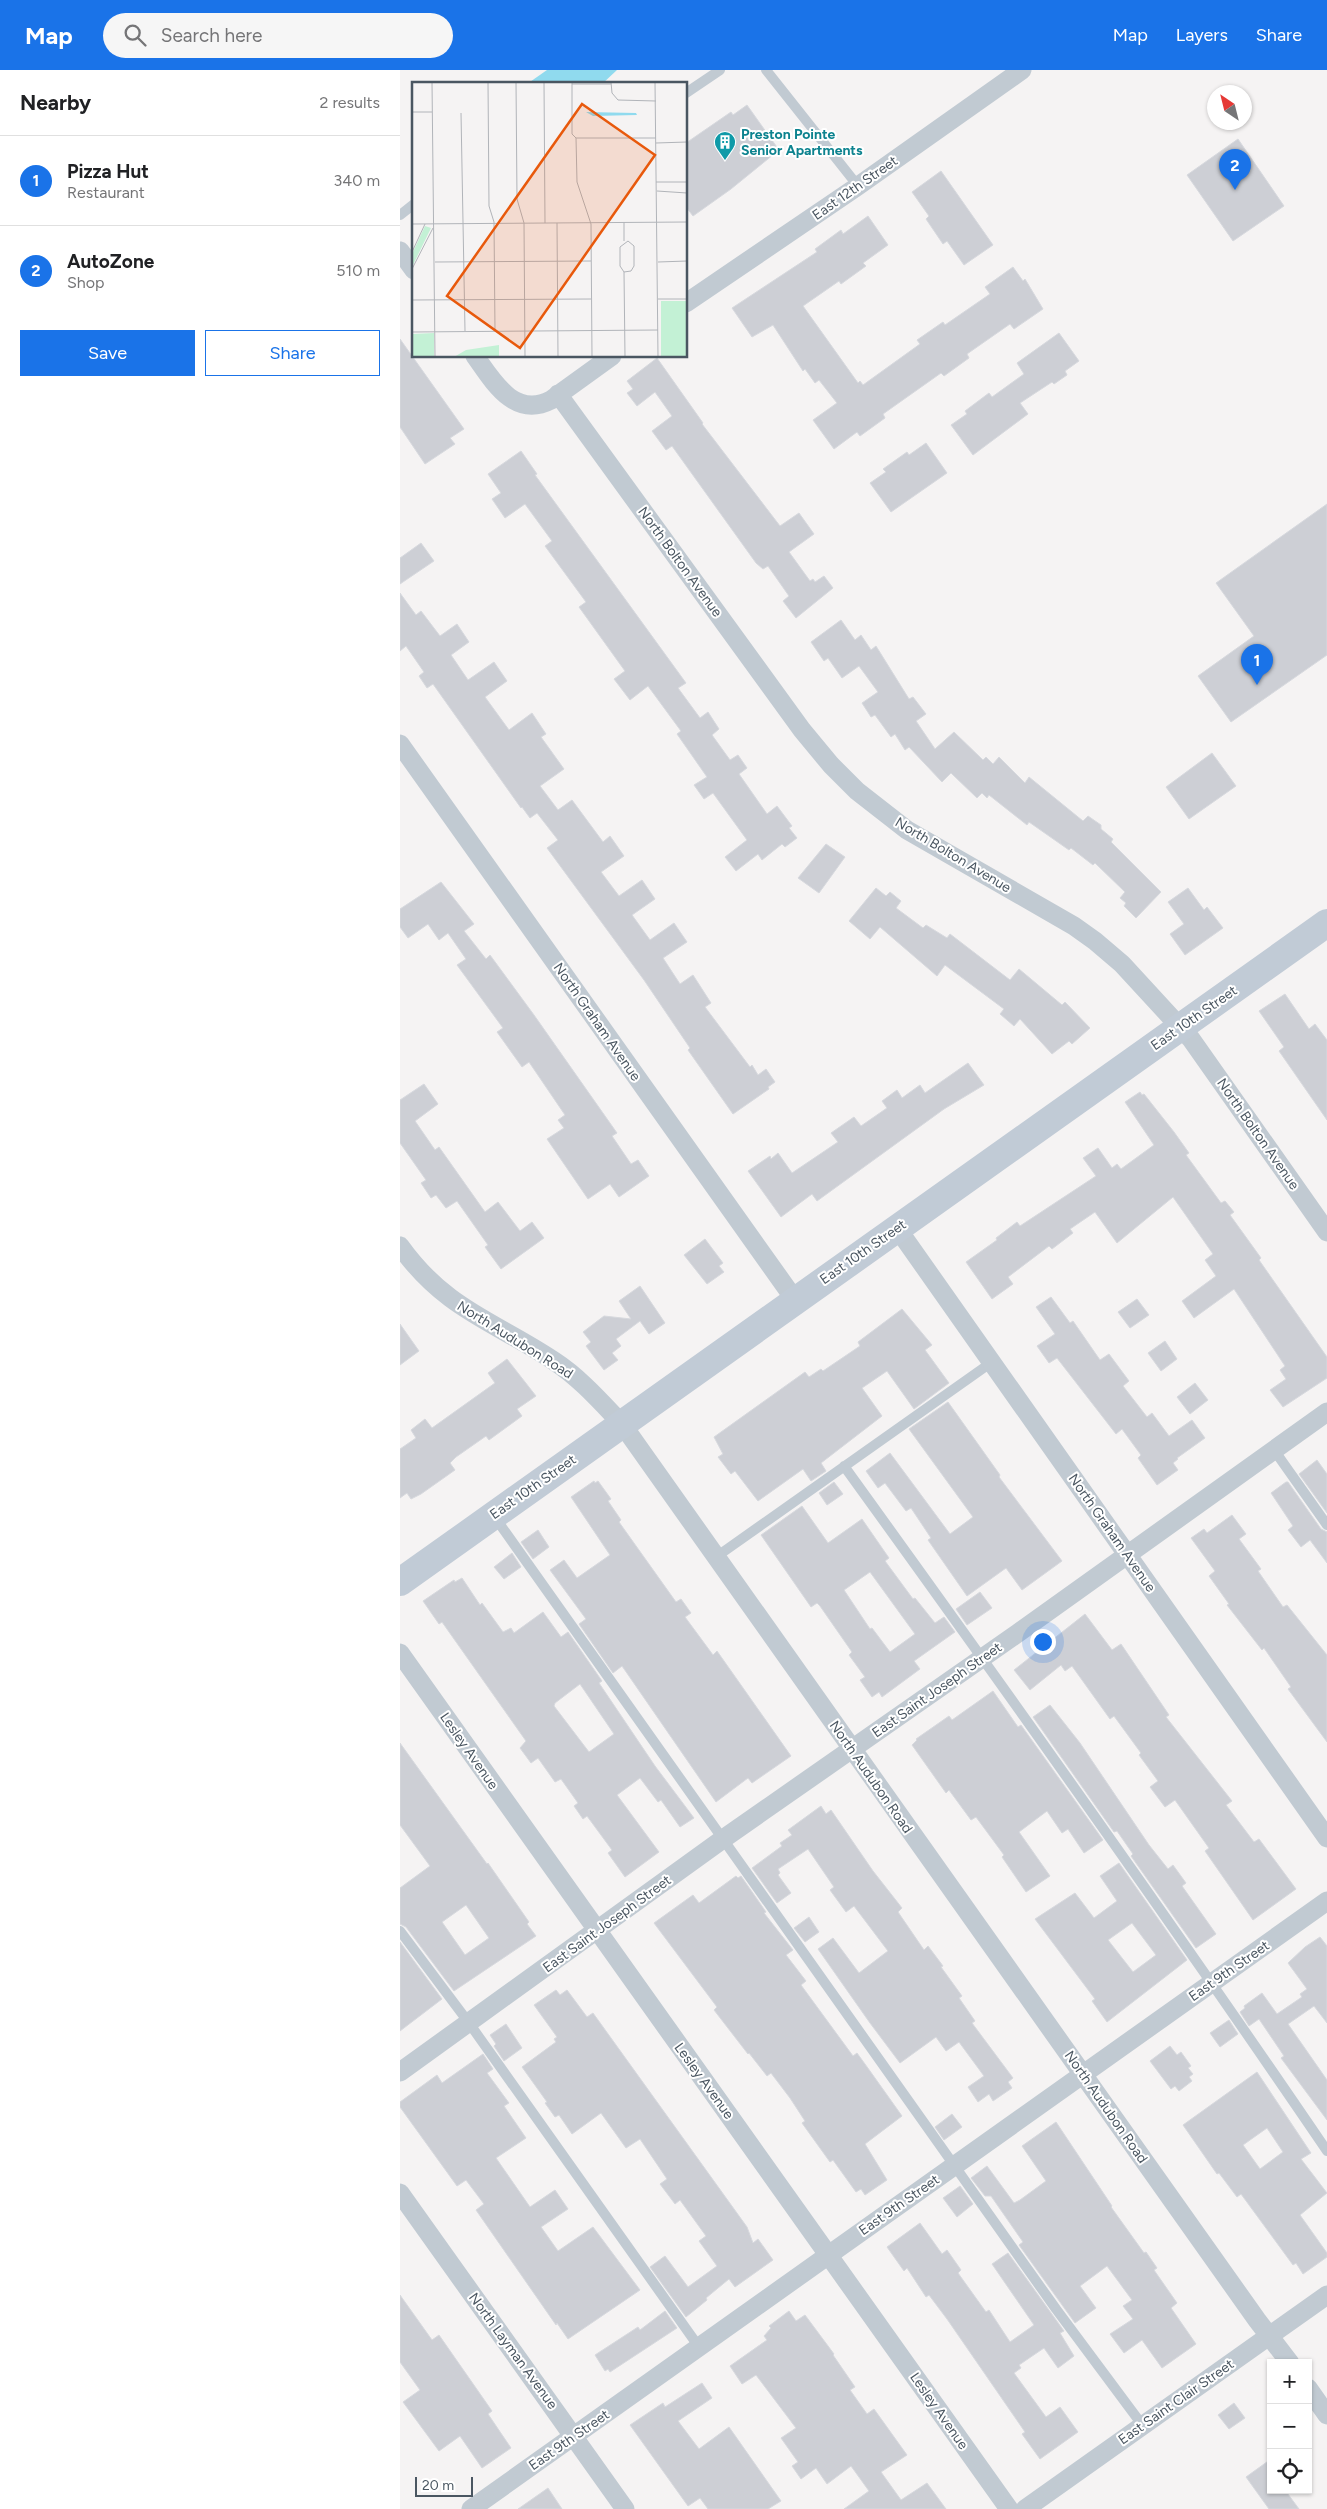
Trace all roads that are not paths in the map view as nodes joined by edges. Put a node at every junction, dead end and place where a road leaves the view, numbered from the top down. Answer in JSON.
{"nodes":[{"id":1,"x":720,"y":70,"type":"edge"},
{"id":2,"x":766,"y":70,"type":"edge"},
{"id":3,"x":1022,"y":70,"type":"edge"},
{"id":4,"x":688,"y":92,"type":"edge"},
{"id":5,"x":858,"y":186,"type":"junction"},
{"id":6,"x":412,"y":205,"type":"edge"},
{"id":7,"x":400,"y":215,"type":"edge"},
{"id":8,"x":400,"y":251,"type":"edge"},
{"id":9,"x":412,"y":267,"type":"edge"},
{"id":10,"x":688,"y":302,"type":"edge"},
{"id":11,"x":476,"y":358,"type":"edge"},
{"id":12,"x":609,"y":358,"type":"edge"},
{"id":13,"x":558,"y":394,"type":"junction"},
{"id":14,"x":400,"y":744,"type":"edge"},
{"id":15,"x":1327,"y":923,"type":"edge"},
{"id":16,"x":1180,"y":1027,"type":"junction"},
{"id":17,"x":898,"y":1228,"type":"junction"},
{"id":18,"x":1327,"y":1232,"type":"edge"},
{"id":19,"x":400,"y":1246,"type":"edge"},
{"id":20,"x":795,"y":1300,"type":"junction"},
{"id":21,"x":992,"y":1362,"type":"junction"},
{"id":22,"x":1327,"y":1412,"type":"edge"},
{"id":23,"x":622,"y":1424,"type":"junction"},
{"id":24,"x":1274,"y":1450,"type":"junction"},
{"id":25,"x":844,"y":1466,"type":"junction"},
{"id":26,"x":493,"y":1515,"type":"junction"},
{"id":27,"x":1327,"y":1525,"type":"edge"},
{"id":28,"x":1127,"y":1554,"type":"junction"},
{"id":29,"x":716,"y":1557,"type":"junction"},
{"id":30,"x":400,"y":1582,"type":"edge"},
{"id":31,"x":400,"y":1653,"type":"edge"},
{"id":32,"x":983,"y":1658,"type":"junction"},
{"id":33,"x":852,"y":1750,"type":"junction"},
{"id":34,"x":1327,"y":1838,"type":"edge"},
{"id":35,"x":723,"y":1839,"type":"junction"},
{"id":36,"x":1327,"y":1901,"type":"edge"},
{"id":37,"x":400,"y":1931,"type":"edge"},
{"id":38,"x":597,"y":1932,"type":"junction"},
{"id":39,"x":1212,"y":1983,"type":"junction"},
{"id":40,"x":469,"y":2023,"type":"junction"},
{"id":41,"x":400,"y":2072,"type":"edge"},
{"id":42,"x":1083,"y":2074,"type":"junction"},
{"id":43,"x":1327,"y":2151,"type":"edge"},
{"id":44,"x":955,"y":2165,"type":"junction"},
{"id":45,"x":400,"y":2194,"type":"edge"},
{"id":46,"x":829,"y":2255,"type":"junction"},
{"id":47,"x":1327,"y":2296,"type":"edge"},
{"id":48,"x":1270,"y":2336,"type":"junction"},
{"id":49,"x":699,"y":2347,"type":"junction"},
{"id":50,"x":1287,"y":2359,"type":"edge"},
{"id":51,"x":1312,"y":2394,"type":"edge"},
{"id":52,"x":1327,"y":2415,"type":"edge"},
{"id":53,"x":1143,"y":2426,"type":"junction"},
{"id":54,"x":574,"y":2436,"type":"junction"},
{"id":55,"x":471,"y":2509,"type":"edge"},
{"id":56,"x":625,"y":2509,"type":"edge"},
{"id":57,"x":1009,"y":2509,"type":"edge"},
{"id":58,"x":1025,"y":2509,"type":"edge"}],
"edges":[{"from":1,"to":4,"type":"lane"},
{"from":2,"to":5,"type":"lane"},
{"from":3,"to":5,"type":"street","name":"East 12th Street"},
{"from":5,"to":10,"type":"street","name":"East 12th Street"},
{"from":6,"to":7,"type":"lane"},
{"from":8,"to":9,"type":"street"},
{"from":11,"to":13,"type":"street"},
{"from":12,"to":13,"type":"street"},
{"from":13,"to":16,"type":"street","name":"North Bolton Avenue"},
{"from":14,"to":20,"type":"street","name":"North Graham Avenue"},
{"from":15,"to":16,"type":"main road","name":"East 10th Street"},
{"from":16,"to":17,"type":"main road","name":"East 10th Street"},
{"from":16,"to":18,"type":"street","name":"North Bolton Avenue"},
{"from":17,"to":20,"type":"main road","name":"East 10th Street"},
{"from":17,"to":21,"type":"street","name":"North Graham Avenue"},
{"from":19,"to":23,"type":"street","name":"North Audubon Road"},
{"from":20,"to":23,"type":"main road","name":"East 10th Street"},
{"from":21,"to":25,"type":"lane"},
{"from":21,"to":28,"type":"street","name":"North Graham Avenue"},
{"from":22,"to":24,"type":"street","name":"East Saint Joseph Street"},
{"from":23,"to":26,"type":"main road","name":"East 10th Street"},
{"from":23,"to":29,"type":"street","name":"North Audubon Road"},
{"from":24,"to":27,"type":"lane"},
{"from":24,"to":28,"type":"street","name":"East Saint Joseph Street"},
{"from":25,"to":29,"type":"lane"},
{"from":25,"to":32,"type":"lane"},
{"from":26,"to":30,"type":"main road","name":"East 10th Street"},
{"from":26,"to":35,"type":"lane"},
{"from":28,"to":32,"type":"street","name":"East Saint Joseph Street"},
{"from":28,"to":34,"type":"street","name":"North Graham Avenue"},
{"from":29,"to":33,"type":"street","name":"North Audubon Road"},
{"from":31,"to":38,"type":"street","name":"Lesley Avenue"},
{"from":32,"to":33,"type":"street","name":"East Saint Joseph Street"},
{"from":32,"to":39,"type":"lane"},
{"from":33,"to":35,"type":"street","name":"East Saint Joseph Street"},
{"from":33,"to":42,"type":"street","name":"North Audubon Road"},
{"from":35,"to":38,"type":"street","name":"East Saint Joseph Street"},
{"from":35,"to":44,"type":"lane"},
{"from":36,"to":39,"type":"street","name":"East 9th Street"},
{"from":37,"to":40,"type":"lane"},
{"from":38,"to":40,"type":"street","name":"East Saint Joseph Street"},
{"from":38,"to":46,"type":"street","name":"Lesley Avenue"},
{"from":39,"to":42,"type":"street","name":"East 9th Street"},
{"from":39,"to":43,"type":"lane"},
{"from":40,"to":41,"type":"street","name":"East Saint Joseph Street"},
{"from":40,"to":49,"type":"lane"},
{"from":42,"to":44,"type":"street","name":"East 9th Street"},
{"from":42,"to":48,"type":"street","name":"North Audubon Road"},
{"from":44,"to":46,"type":"street","name":"East 9th Street"},
{"from":44,"to":53,"type":"lane"},
{"from":45,"to":54,"type":"street","name":"North Layman Avenue"},
{"from":46,"to":49,"type":"street","name":"East 9th Street"},
{"from":46,"to":57,"type":"street","name":"Lesley Avenue"},
{"from":47,"to":48,"type":"street","name":"East Saint Clair Street"},
{"from":48,"to":50,"type":"street","name":"North Audubon Road"},
{"from":48,"to":53,"type":"street","name":"East Saint Clair Street"},
{"from":49,"to":54,"type":"street","name":"East 9th Street"},
{"from":51,"to":52,"type":"street"},
{"from":53,"to":58,"type":"street","name":"East Saint Clair Street"},
{"from":54,"to":55,"type":"street","name":"East 9th Street"},
{"from":54,"to":56,"type":"street","name":"North Layman Avenue"}]}
